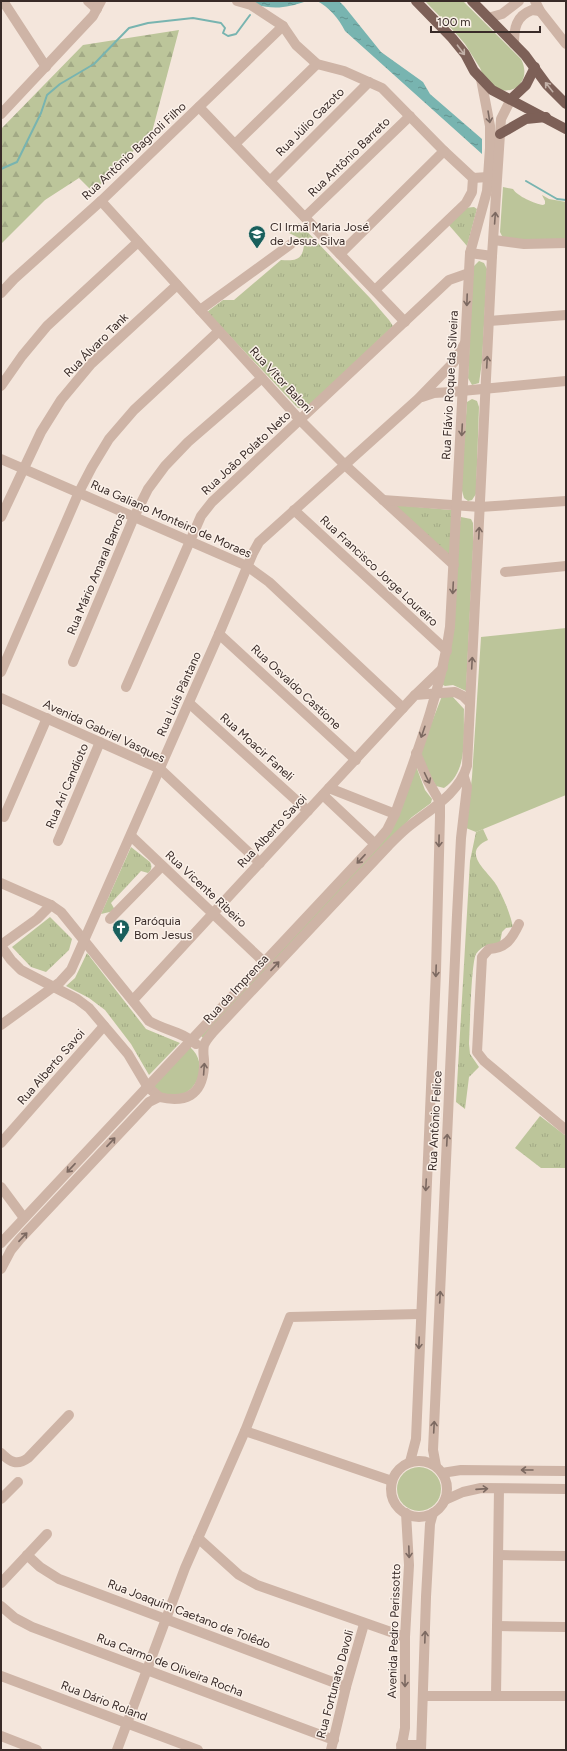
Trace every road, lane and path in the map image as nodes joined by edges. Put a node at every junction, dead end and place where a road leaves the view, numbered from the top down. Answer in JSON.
{"nodes":[{"id":1,"x":3,"y":1,"type":"edge"},
{"id":2,"x":88,"y":1,"type":"edge"},
{"id":3,"x":237,"y":1,"type":"edge"},
{"id":4,"x":416,"y":1,"type":"edge"},
{"id":5,"x":472,"y":1,"type":"edge"},
{"id":6,"x":519,"y":1,"type":"edge"},
{"id":7,"x":535,"y":1,"type":"edge"},
{"id":8,"x":99,"y":5,"type":"edge"},
{"id":9,"x":540,"y":11,"type":"junction"},
{"id":10,"x":488,"y":18,"type":"junction"},
{"id":11,"x":283,"y":26,"type":"junction"},
{"id":12,"x":514,"y":44,"type":"junction"},
{"id":13,"x":566,"y":44,"type":"edge"},
{"id":14,"x":317,"y":64,"type":"junction"},
{"id":15,"x":46,"y":67,"type":"junction"},
{"id":16,"x":535,"y":67,"type":"junction"},
{"id":17,"x":481,"y":79,"type":"junction"},
{"id":18,"x":369,"y":82,"type":"junction"},
{"id":19,"x":511,"y":98,"type":"junction"},
{"id":20,"x":566,"y":104,"type":"edge"},
{"id":21,"x":200,"y":107,"type":"junction"},
{"id":22,"x":1,"y":114,"type":"edge"},
{"id":23,"x":410,"y":116,"type":"junction"},
{"id":24,"x":546,"y":117,"type":"junction"},
{"id":25,"x":566,"y":129,"type":"edge"},
{"id":26,"x":500,"y":134,"type":"junction"},
{"id":27,"x":234,"y":144,"type":"junction"},
{"id":28,"x":444,"y":151,"type":"junction"},
{"id":29,"x":488,"y":177,"type":"junction"},
{"id":30,"x":474,"y":178,"type":"junction"},
{"id":31,"x":270,"y":181,"type":"junction"},
{"id":32,"x":470,"y":197,"type":"junction"},
{"id":33,"x":101,"y":201,"type":"junction"},
{"id":34,"x":484,"y":204,"type":"junction"},
{"id":35,"x":305,"y":217,"type":"junction"},
{"id":36,"x":494,"y":240,"type":"junction"},
{"id":37,"x":138,"y":242,"type":"junction"},
{"id":38,"x":566,"y":243,"type":"edge"},
{"id":39,"x":291,"y":244,"type":"dead end"},
{"id":40,"x":470,"y":252,"type":"junction"},
{"id":41,"x":340,"y":254,"type":"junction"},
{"id":42,"x":492,"y":256,"type":"junction"},
{"id":43,"x":469,"y":273,"type":"junction"},
{"id":44,"x":177,"y":285,"type":"junction"},
{"id":45,"x":375,"y":290,"type":"junction"},
{"id":46,"x":1,"y":293,"type":"edge"},
{"id":47,"x":200,"y":310,"type":"junction"},
{"id":48,"x":566,"y":316,"type":"edge"},
{"id":49,"x":489,"y":321,"type":"junction"},
{"id":50,"x":405,"y":322,"type":"junction"},
{"id":51,"x":219,"y":331,"type":"junction"},
{"id":52,"x":466,"y":342,"type":"junction"},
{"id":53,"x":262,"y":378,"type":"junction"},
{"id":54,"x":566,"y":380,"type":"edge"},
{"id":55,"x":1,"y":386,"type":"edge"},
{"id":56,"x":486,"y":389,"type":"junction"},
{"id":57,"x":464,"y":390,"type":"junction"},
{"id":58,"x":451,"y":392,"type":"junction"},
{"id":59,"x":418,"y":399,"type":"junction"},
{"id":60,"x":463,"y":407,"type":"junction"},
{"id":61,"x":300,"y":420,"type":"junction"},
{"id":62,"x":1,"y":459,"type":"edge"},
{"id":63,"x":345,"y":465,"type":"junction"},
{"id":64,"x":23,"y":468,"type":"junction"},
{"id":65,"x":79,"y":492,"type":"junction"},
{"id":66,"x":383,"y":500,"type":"junction"},
{"id":67,"x":566,"y":501,"type":"edge"},
{"id":68,"x":458,"y":506,"type":"junction"},
{"id":69,"x":480,"y":507,"type":"junction"},
{"id":70,"x":294,"y":510,"type":"junction"},
{"id":71,"x":1,"y":517,"type":"edge"},
{"id":72,"x":134,"y":517,"type":"junction"},
{"id":73,"x":189,"y":541,"type":"junction"},
{"id":74,"x":454,"y":565,"type":"junction"},
{"id":75,"x":247,"y":566,"type":"junction"},
{"id":76,"x":566,"y":566,"type":"edge"},
{"id":77,"x":505,"y":572,"type":"dead end"},
{"id":78,"x":219,"y":634,"type":"junction"},
{"id":79,"x":447,"y":651,"type":"junction"},
{"id":80,"x":73,"y":662,"type":"dead end"},
{"id":81,"x":443,"y":668,"type":"junction"},
{"id":82,"x":1,"y":672,"type":"edge"},
{"id":83,"x":126,"y":687,"type":"dead end"},
{"id":84,"x":415,"y":695,"type":"junction"},
{"id":85,"x":436,"y":695,"type":"junction"},
{"id":86,"x":1,"y":698,"type":"edge"},
{"id":87,"x":469,"y":702,"type":"junction"},
{"id":88,"x":189,"y":703,"type":"junction"},
{"id":89,"x":403,"y":708,"type":"junction"},
{"id":90,"x":47,"y":718,"type":"junction"},
{"id":91,"x":100,"y":742,"type":"junction"},
{"id":92,"x":416,"y":753,"type":"junction"},
{"id":93,"x":356,"y":760,"type":"junction"},
{"id":94,"x":160,"y":769,"type":"junction"},
{"id":95,"x":464,"y":777,"type":"junction"},
{"id":96,"x":326,"y":791,"type":"junction"},
{"id":97,"x":440,"y":802,"type":"junction"},
{"id":98,"x":308,"y":811,"type":"junction"},
{"id":99,"x":395,"y":814,"type":"junction"},
{"id":100,"x":4,"y":817,"type":"dead end"},
{"id":101,"x":131,"y":836,"type":"junction"},
{"id":102,"x":58,"y":841,"type":"dead end"},
{"id":103,"x":375,"y":844,"type":"junction"},
{"id":104,"x":260,"y":863,"type":"junction"},
{"id":105,"x":162,"y":866,"type":"junction"},
{"id":106,"x":1,"y":883,"type":"edge"},
{"id":107,"x":51,"y":905,"type":"junction"},
{"id":108,"x":213,"y":914,"type":"junction"},
{"id":109,"x":110,"y":919,"type":"dead end"},
{"id":110,"x":519,"y":924,"type":"dead end"},
{"id":111,"x":85,"y":940,"type":"junction"},
{"id":112,"x":1,"y":946,"type":"edge"},
{"id":113,"x":264,"y":962,"type":"junction"},
{"id":114,"x":53,"y":987,"type":"junction"},
{"id":115,"x":133,"y":1000,"type":"junction"},
{"id":116,"x":1,"y":1025,"type":"edge"},
{"id":117,"x":104,"y":1026,"type":"junction"},
{"id":118,"x":192,"y":1040,"type":"junction"},
{"id":119,"x":203,"y":1051,"type":"junction"},
{"id":120,"x":147,"y":1086,"type":"junction"},
{"id":121,"x":159,"y":1097,"type":"junction"},
{"id":122,"x":566,"y":1130,"type":"edge"},
{"id":123,"x":1,"y":1143,"type":"edge"},
{"id":124,"x":1,"y":1187,"type":"edge"},
{"id":125,"x":24,"y":1218,"type":"junction"},
{"id":126,"x":1,"y":1243,"type":"edge"},
{"id":127,"x":1,"y":1269,"type":"edge"},
{"id":128,"x":420,"y":1314,"type":"junction"},
{"id":129,"x":68,"y":1415,"type":"dead end"},
{"id":130,"x":246,"y":1431,"type":"junction"},
{"id":131,"x":1,"y":1453,"type":"edge"},
{"id":132,"x":410,"y":1462,"type":"junction"},
{"id":133,"x":439,"y":1469,"type":"junction"},
{"id":134,"x":566,"y":1470,"type":"edge"},
{"id":135,"x":392,"y":1481,"type":"junction"},
{"id":136,"x":18,"y":1482,"type":"dead end"},
{"id":137,"x":499,"y":1489,"type":"junction"},
{"id":138,"x":566,"y":1489,"type":"edge"},
{"id":139,"x":1,"y":1499,"type":"edge"},
{"id":140,"x":445,"y":1500,"type":"junction"},
{"id":141,"x":406,"y":1513,"type":"junction"},
{"id":142,"x":433,"y":1513,"type":"junction"},
{"id":143,"x":47,"y":1534,"type":"dead end"},
{"id":144,"x":198,"y":1538,"type":"junction"},
{"id":145,"x":499,"y":1555,"type":"junction"},
{"id":146,"x":27,"y":1556,"type":"junction"},
{"id":147,"x":566,"y":1556,"type":"edge"},
{"id":148,"x":1,"y":1583,"type":"edge"},
{"id":149,"x":1,"y":1606,"type":"edge"},
{"id":150,"x":166,"y":1619,"type":"junction"},
{"id":151,"x":364,"y":1624,"type":"junction"},
{"id":152,"x":497,"y":1626,"type":"junction"},
{"id":153,"x":566,"y":1627,"type":"edge"},
{"id":154,"x":405,"y":1637,"type":"junction"},
{"id":155,"x":147,"y":1670,"type":"junction"},
{"id":156,"x":1,"y":1676,"type":"edge"},
{"id":157,"x":346,"y":1687,"type":"junction"},
{"id":158,"x":423,"y":1696,"type":"junction"},
{"id":159,"x":496,"y":1696,"type":"junction"},
{"id":160,"x":566,"y":1696,"type":"edge"},
{"id":161,"x":127,"y":1723,"type":"junction"},
{"id":162,"x":1,"y":1736,"type":"edge"},
{"id":163,"x":332,"y":1745,"type":"edge"},
{"id":164,"x":401,"y":1747,"type":"edge"},
{"id":165,"x":421,"y":1748,"type":"edge"},
{"id":166,"x":37,"y":1750,"type":"edge"},
{"id":167,"x":117,"y":1750,"type":"edge"},
{"id":168,"x":198,"y":1750,"type":"edge"}],
"edges":[{"from":1,"to":15,"type":"street"},
{"from":2,"to":8,"type":"street"},
{"from":3,"to":11,"type":"street"},
{"from":4,"to":17,"type":"main road","one_way":true},
{"from":5,"to":10,"type":"main road"},
{"from":6,"to":10,"type":"street"},
{"from":7,"to":9,"type":"street"},
{"from":8,"to":15,"type":"street"},
{"from":9,"to":12,"type":"street"},
{"from":9,"to":13,"type":"street"},
{"from":10,"to":12,"type":"main road"},
{"from":11,"to":14,"type":"street"},
{"from":11,"to":21,"type":"street","name":"Rua Antônio Bagnoli Filho"},
{"from":12,"to":16,"type":"main road"},
{"from":14,"to":18,"type":"street"},
{"from":14,"to":27,"type":"street"},
{"from":15,"to":22,"type":"street"},
{"from":16,"to":19,"type":"main road"},
{"from":20,"to":16,"type":"main road","one_way":true},
{"from":17,"to":19,"type":"main road"},
{"from":17,"to":29,"type":"street","name":"Rua Flávio Roque da Silveira","one_way":true},
{"from":18,"to":23,"type":"street"},
{"from":18,"to":31,"type":"street","name":"Rua Júlio Gazoto"},
{"from":19,"to":24,"type":"main road"},
{"from":19,"to":26,"type":"street"},
{"from":21,"to":27,"type":"street"},
{"from":21,"to":33,"type":"street","name":"Rua Antônio Bagnoli Filho"},
{"from":23,"to":28,"type":"street"},
{"from":23,"to":35,"type":"street","name":"Rua Antônio Barreto"},
{"from":24,"to":25,"type":"main road"},
{"from":24,"to":26,"type":"main road"},
{"from":36,"to":26,"type":"street","one_way":true},
{"from":27,"to":31,"type":"street"},
{"from":28,"to":30,"type":"street"},
{"from":28,"to":41,"type":"street"},
{"from":29,"to":30,"type":"street"},
{"from":29,"to":34,"type":"street","name":"Rua Flávio Roque da Silveira"},
{"from":30,"to":32,"type":"street"},
{"from":31,"to":35,"type":"street"},
{"from":32,"to":34,"type":"street"},
{"from":32,"to":45,"type":"street"},
{"from":33,"to":37,"type":"street","name":"Rua Vítor Baloni"},
{"from":33,"to":46,"type":"street","name":"Rua Antônio Bagnoli Filho"},
{"from":34,"to":40,"type":"street","name":"Rua Flávio Roque da Silveira"},
{"from":35,"to":41,"type":"street"},
{"from":36,"to":38,"type":"street"},
{"from":36,"to":42,"type":"street"},
{"from":37,"to":44,"type":"street","name":"Rua Vítor Baloni"},
{"from":37,"to":55,"type":"street"},
{"from":39,"to":47,"type":"street"},
{"from":40,"to":42,"type":"street"},
{"from":40,"to":43,"type":"street","name":"Rua Flávio Roque da Silveira"},
{"from":41,"to":45,"type":"street"},
{"from":42,"to":49,"type":"street"},
{"from":43,"to":50,"type":"street","name":"Rua João Polato Neto"},
{"from":43,"to":52,"type":"street","name":"Rua Flávio Roque da Silveira","one_way":true},
{"from":44,"to":47,"type":"street","name":"Rua Vítor Baloni"},
{"from":44,"to":64,"type":"street","name":"Rua Álvaro Tank"},
{"from":45,"to":50,"type":"street"},
{"from":47,"to":51,"type":"street","name":"Rua Vítor Baloni"},
{"from":48,"to":49,"type":"street"},
{"from":56,"to":49,"type":"street","one_way":true},
{"from":50,"to":61,"type":"street","name":"Rua João Polato Neto"},
{"from":51,"to":53,"type":"street","name":"Rua Vítor Baloni"},
{"from":51,"to":65,"type":"street"},
{"from":52,"to":57,"type":"street","name":"Rua Flávio Roque da Silveira"},
{"from":52,"to":59,"type":"street","name":"Rua Luís Pântano"},
{"from":53,"to":61,"type":"street","name":"Rua Vítor Baloni"},
{"from":53,"to":72,"type":"street","name":"Rua Mário Amaral Barros"},
{"from":54,"to":56,"type":"street","name":"Rua Luís Pântano"},
{"from":56,"to":57,"type":"street","name":"Rua Luís Pântano"},
{"from":56,"to":69,"type":"street"},
{"from":57,"to":58,"type":"street","name":"Rua Luís Pântano"},
{"from":57,"to":60,"type":"street","name":"Rua Flávio Roque da Silveira"},
{"from":58,"to":59,"type":"street","name":"Rua Luís Pântano"},
{"from":58,"to":60,"type":"street"},
{"from":59,"to":63,"type":"street","name":"Rua Luís Pântano"},
{"from":60,"to":68,"type":"street","name":"Rua Flávio Roque da Silveira","one_way":true},
{"from":61,"to":63,"type":"street","name":"Rua Vítor Baloni"},
{"from":61,"to":73,"type":"street","name":"Rua João Polato Neto"},
{"from":62,"to":64,"type":"street","name":"Rua Galiano Monteiro de Moraes"},
{"from":63,"to":66,"type":"street","name":"Rua Vítor Baloni"},
{"from":63,"to":70,"type":"street","name":"Rua Luís Pântano"},
{"from":64,"to":65,"type":"street","name":"Rua Galiano Monteiro de Moraes"},
{"from":64,"to":71,"type":"street","name":"Rua Álvaro Tank"},
{"from":65,"to":72,"type":"street","name":"Rua Galiano Monteiro de Moraes"},
{"from":65,"to":82,"type":"street"},
{"from":66,"to":68,"type":"street"},
{"from":66,"to":74,"type":"street","name":"Rua Vítor Baloni"},
{"from":67,"to":69,"type":"street"},
{"from":68,"to":69,"type":"street"},
{"from":68,"to":74,"type":"street","name":"Rua Flávio Roque da Silveira"},
{"from":87,"to":69,"type":"street","one_way":true},
{"from":70,"to":75,"type":"street","name":"Rua Luís Pântano"},
{"from":70,"to":79,"type":"street","name":"Rua Francisco Jorge Loureiro"},
{"from":72,"to":73,"type":"street","name":"Rua Galiano Monteiro de Moraes"},
{"from":72,"to":80,"type":"street","name":"Rua Mário Amaral Barros"},
{"from":73,"to":75,"type":"street","name":"Rua Galiano Monteiro de Moraes"},
{"from":73,"to":83,"type":"street","name":"Rua João Polato Neto"},
{"from":74,"to":79,"type":"street","name":"Rua Flávio Roque da Silveira","one_way":true},
{"from":75,"to":78,"type":"street","name":"Rua Luís Pântano"},
{"from":75,"to":89,"type":"street","name":"Rua Galiano Monteiro de Moraes"},
{"from":76,"to":77,"type":"street"},
{"from":78,"to":88,"type":"street","name":"Rua Luís Pântano"},
{"from":78,"to":93,"type":"street","name":"Rua Osvaldo Castione"},
{"from":79,"to":81,"type":"street","name":"Rua Flávio Roque da Silveira"},
{"from":81,"to":84,"type":"street","name":"Rua Alberto Savoi"},
{"from":81,"to":85,"type":"street","name":"Rua Flávio Roque da Silveira"},
{"from":84,"to":85,"type":"street"},
{"from":84,"to":89,"type":"street","name":"Rua Alberto Savoi"},
{"from":85,"to":87,"type":"street"},
{"from":85,"to":92,"type":"street","name":"Rua da Imprensa","one_way":true},
{"from":86,"to":90,"type":"street","name":"Avenida Gabriel Vasques"},
{"from":87,"to":95,"type":"street"},
{"from":88,"to":94,"type":"street","name":"Rua Luís Pântano"},
{"from":88,"to":98,"type":"street","name":"Rua Moacir Faneli"},
{"from":89,"to":93,"type":"street","name":"Rua Alberto Savoi"},
{"from":90,"to":91,"type":"street","name":"Avenida Gabriel Vasques"},
{"from":90,"to":100,"type":"street"},
{"from":91,"to":94,"type":"street","name":"Avenida Gabriel Vasques"},
{"from":91,"to":102,"type":"street","name":"Rua Ari Candioto"},
{"from":92,"to":97,"type":"street","one_way":true},
{"from":92,"to":99,"type":"street","name":"Rua da Imprensa"},
{"from":93,"to":96,"type":"street","name":"Rua Alberto Savoi"},
{"from":94,"to":101,"type":"street","name":"Rua Luís Pântano"},
{"from":94,"to":104,"type":"street","name":"Avenida Gabriel Vasques"},
{"from":95,"to":97,"type":"street","name":"Rua da Imprensa"},
{"from":133,"to":95,"type":"street","name":"Rua Antônio Felice","one_way":true},
{"from":96,"to":98,"type":"street","name":"Rua Alberto Savoi"},
{"from":96,"to":99,"type":"street"},
{"from":96,"to":103,"type":"street"},
{"from":119,"to":97,"type":"street","name":"Rua da Imprensa","one_way":true},
{"from":97,"to":128,"type":"street","name":"Rua Antônio Felice","one_way":true},
{"from":98,"to":104,"type":"street","name":"Rua Alberto Savoi"},
{"from":99,"to":103,"type":"street","name":"Rua da Imprensa"},
{"from":101,"to":105,"type":"street","name":"Rua Vicente Ribeiro"},
{"from":101,"to":111,"type":"street","name":"Rua Luís Pântano"},
{"from":103,"to":113,"type":"street","name":"Rua da Imprensa","one_way":true},
{"from":104,"to":108,"type":"street","name":"Rua Alberto Savoi"},
{"from":105,"to":108,"type":"street","name":"Rua Vicente Ribeiro"},
{"from":105,"to":109,"type":"street"},
{"from":106,"to":107,"type":"street"},
{"from":107,"to":111,"type":"street"},
{"from":107,"to":112,"type":"street"},
{"from":108,"to":113,"type":"street","name":"Rua Vicente Ribeiro"},
{"from":108,"to":115,"type":"street","name":"Rua Alberto Savoi"},
{"from":110,"to":122,"type":"street"},
{"from":111,"to":114,"type":"street","name":"Rua Luís Pântano"},
{"from":111,"to":115,"type":"street"},
{"from":112,"to":114,"type":"street"},
{"from":113,"to":118,"type":"street","name":"Rua da Imprensa"},
{"from":114,"to":116,"type":"street","name":"Rua Luís Pântano"},
{"from":114,"to":117,"type":"street"},
{"from":115,"to":118,"type":"street"},
{"from":117,"to":120,"type":"street"},
{"from":117,"to":123,"type":"street","name":"Rua Alberto Savoi"},
{"from":118,"to":119,"type":"street"},
{"from":118,"to":120,"type":"street","name":"Rua da Imprensa"},
{"from":121,"to":119,"type":"street","name":"Rua da Imprensa","one_way":true},
{"from":120,"to":121,"type":"street"},
{"from":120,"to":125,"type":"street","name":"Rua da Imprensa","one_way":true},
{"from":127,"to":121,"type":"street","one_way":true},
{"from":124,"to":125,"type":"street"},
{"from":125,"to":126,"type":"street","name":"Rua da Imprensa"},
{"from":128,"to":130,"type":"street"},
{"from":128,"to":132,"type":"street","name":"Rua Antônio Felice","one_way":true},
{"from":129,"to":131,"type":"street"},
{"from":130,"to":135,"type":"street"},
{"from":130,"to":144,"type":"street"},
{"from":132,"to":133,"type":"street"},
{"from":132,"to":135,"type":"street"},
{"from":134,"to":133,"type":"street","one_way":true},
{"from":133,"to":140,"type":"street"},
{"from":135,"to":141,"type":"street"},
{"from":136,"to":139,"type":"street"},
{"from":137,"to":138,"type":"street"},
{"from":140,"to":137,"type":"street","one_way":true},
{"from":137,"to":145,"type":"street"},
{"from":140,"to":142,"type":"street"},
{"from":141,"to":142,"type":"street"},
{"from":141,"to":154,"type":"street","name":"Avenida Pedro Perissotto","one_way":true},
{"from":158,"to":142,"type":"street","one_way":true},
{"from":143,"to":146,"type":"street"},
{"from":144,"to":150,"type":"street"},
{"from":144,"to":151,"type":"street"},
{"from":145,"to":147,"type":"street"},
{"from":145,"to":152,"type":"street"},
{"from":146,"to":148,"type":"street"},
{"from":146,"to":150,"type":"street","name":"Rua Joaquim Caetano de Tolêdo"},
{"from":149,"to":155,"type":"street","name":"Rua Carmo de Oliveira Rocha"},
{"from":150,"to":155,"type":"street"},
{"from":150,"to":157,"type":"street","name":"Rua Joaquim Caetano de Tolêdo"},
{"from":151,"to":154,"type":"street"},
{"from":151,"to":157,"type":"street","name":"Rua Fortunato Davoli"},
{"from":152,"to":153,"type":"street"},
{"from":152,"to":159,"type":"street"},
{"from":154,"to":164,"type":"street","name":"Avenida Pedro Perissotto","one_way":true},
{"from":155,"to":161,"type":"street"},
{"from":155,"to":163,"type":"street","name":"Rua Carmo de Oliveira Rocha"},
{"from":156,"to":161,"type":"street","name":"Rua Dário Roland"},
{"from":157,"to":163,"type":"street","name":"Rua Fortunato Davoli"},
{"from":158,"to":159,"type":"street"},
{"from":158,"to":165,"type":"street"},
{"from":159,"to":160,"type":"street"},
{"from":161,"to":167,"type":"street"},
{"from":161,"to":168,"type":"street","name":"Rua Dário Roland"},
{"from":162,"to":166,"type":"street"},
{"from":164,"to":165,"type":"street"}]}
